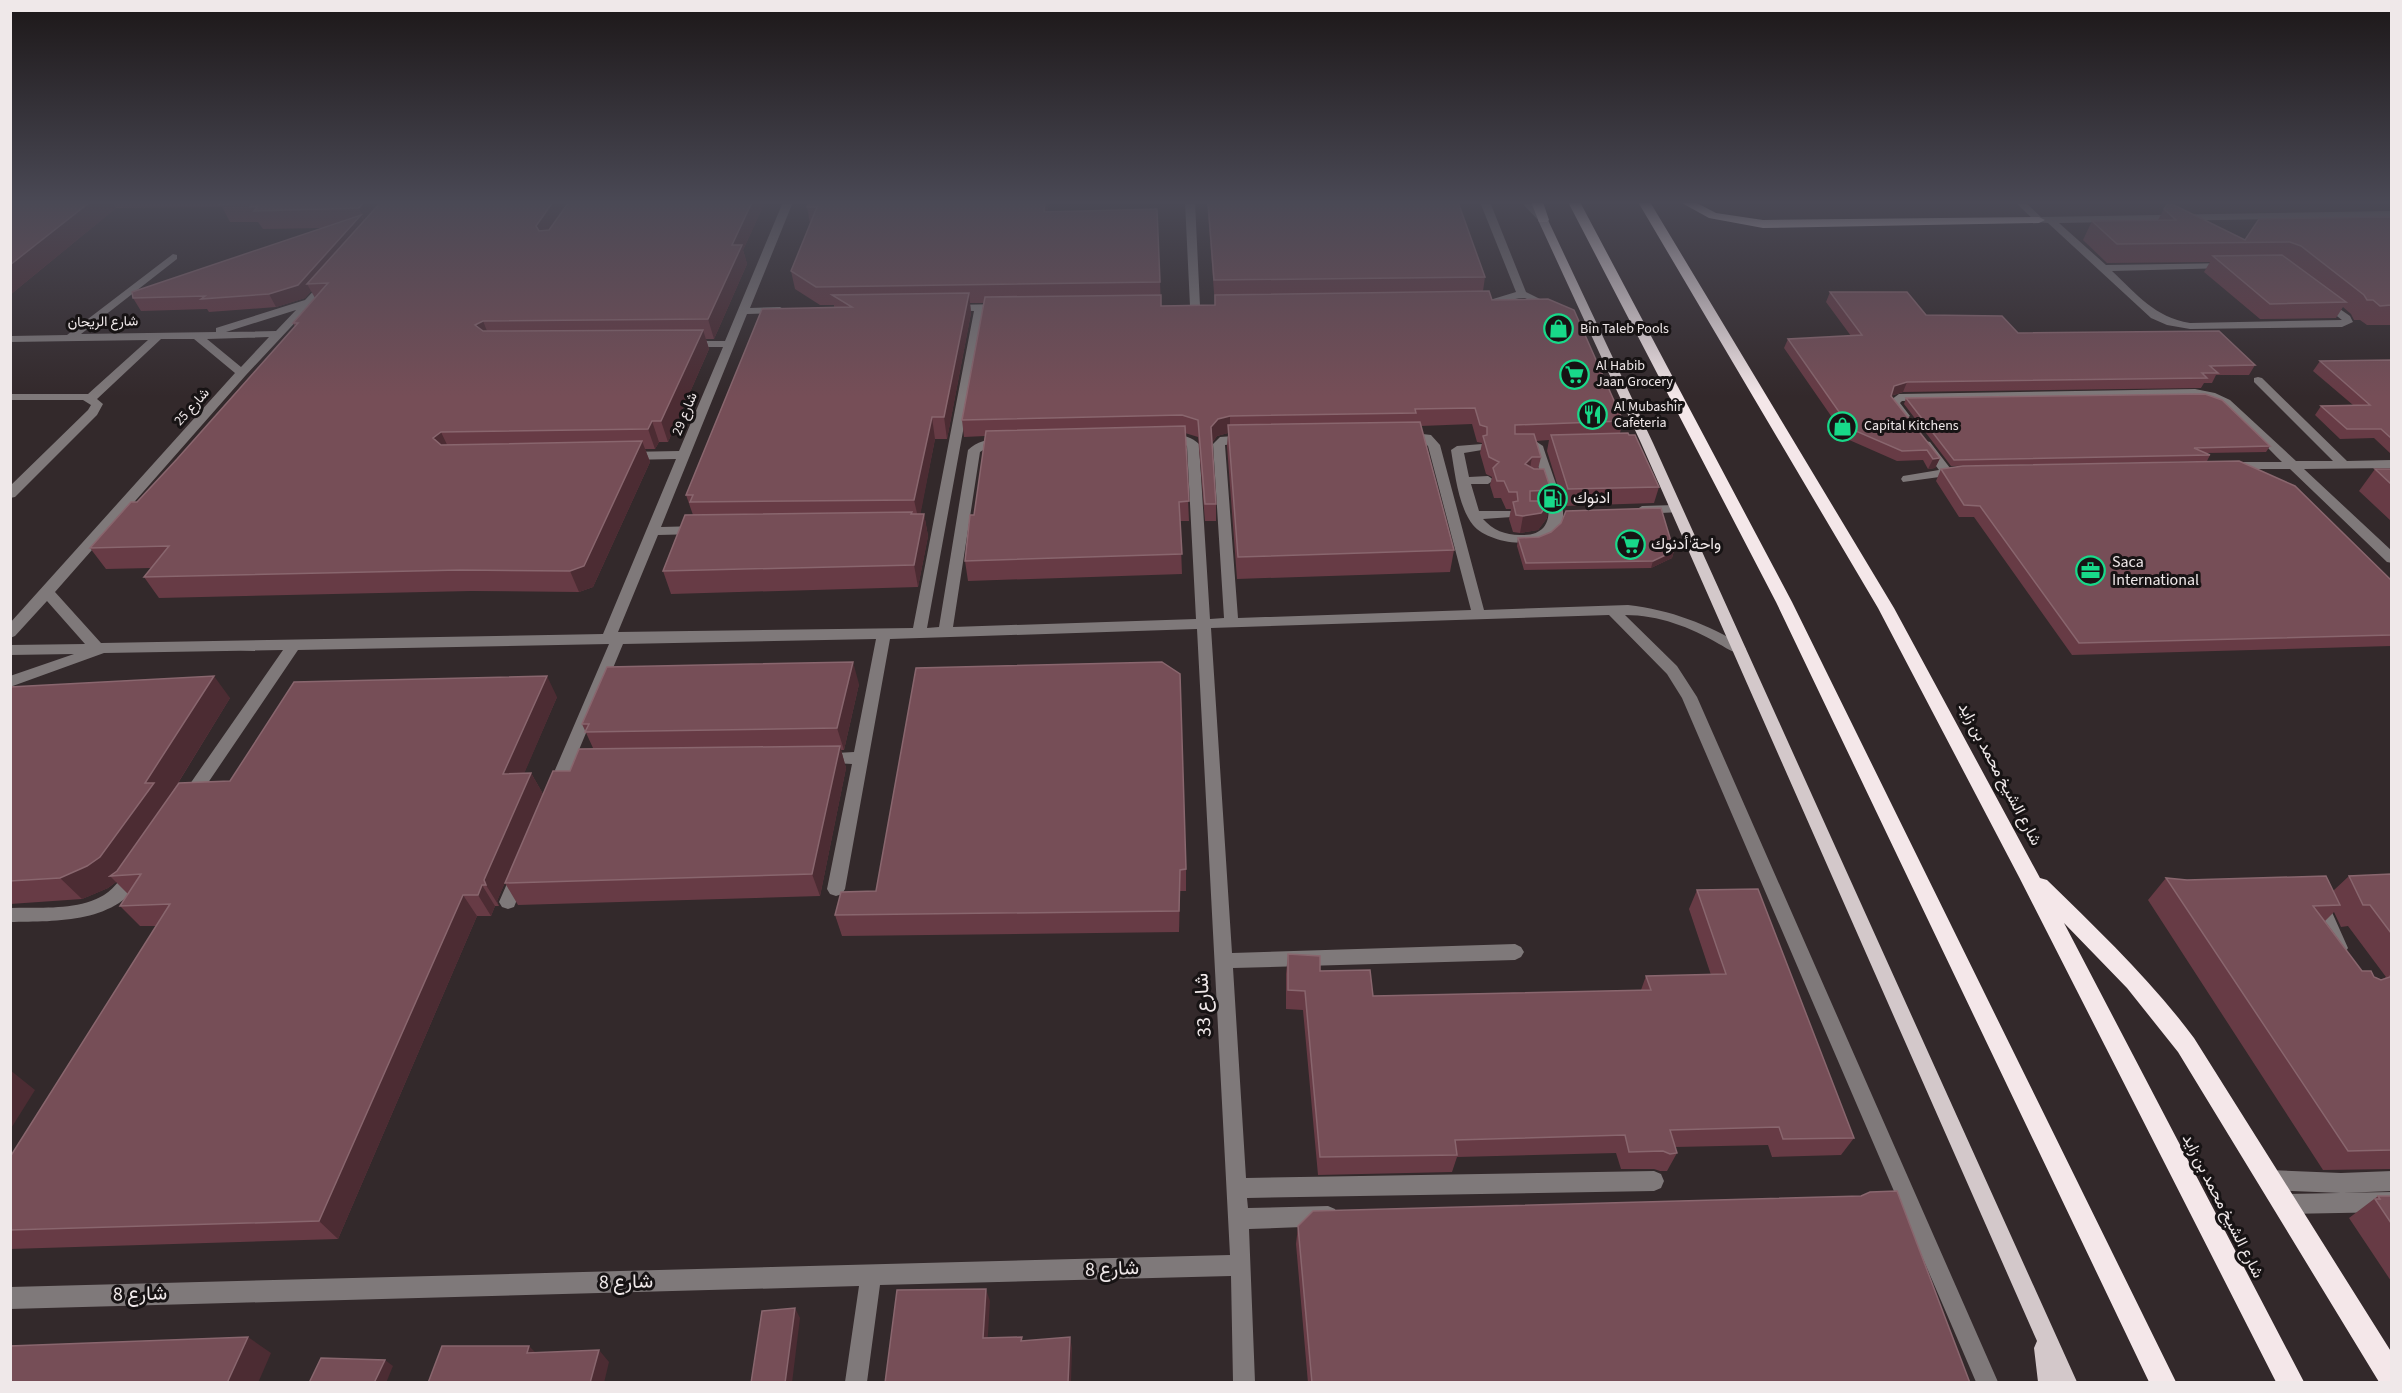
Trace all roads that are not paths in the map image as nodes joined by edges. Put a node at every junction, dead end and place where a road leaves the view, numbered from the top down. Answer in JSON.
{"nodes":[{"id":1,"x":160,"y":267,"type":"edge"},
{"id":2,"x":762,"y":267,"type":"edge"},
{"id":3,"x":1197,"y":267,"type":"edge"},
{"id":4,"x":1511,"y":267,"type":"edge"},
{"id":5,"x":1564,"y":267,"type":"edge"},
{"id":6,"x":1608,"y":267,"type":"edge"},
{"id":7,"x":1683,"y":267,"type":"edge"},
{"id":8,"x":2147,"y":267,"type":"edge"},
{"id":9,"x":2104,"y":268,"type":"joint"},
{"id":10,"x":332,"y":277,"type":"edge"},
{"id":11,"x":1522,"y":294,"type":"junction"},
{"id":12,"x":2319,"y":297,"type":"edge"},
{"id":13,"x":310,"y":302,"type":"junction"},
{"id":14,"x":1472,"y":302,"type":"edge"},
{"id":15,"x":1495,"y":302,"type":"junction"},
{"id":16,"x":1184,"y":306,"type":"edge"},
{"id":17,"x":980,"y":307,"type":"junction"},
{"id":18,"x":1016,"y":307,"type":"edge"},
{"id":19,"x":945,"y":308,"type":"edge"},
{"id":20,"x":792,"y":310,"type":"edge"},
{"id":21,"x":744,"y":311,"type":"junction"},
{"id":22,"x":279,"y":334,"type":"junction"},
{"id":23,"x":158,"y":336,"type":"junction"},
{"id":24,"x":197,"y":336,"type":"junction"},
{"id":25,"x":70,"y":338,"type":"junction"},
{"id":26,"x":10,"y":339,"type":"edge"},
{"id":27,"x":670,"y":344,"type":"edge"},
{"id":28,"x":730,"y":344,"type":"junction"},
{"id":29,"x":242,"y":373,"type":"junction"},
{"id":30,"x":2258,"y":380,"type":"dead end"},
{"id":31,"x":10,"y":398,"type":"edge"},
{"id":32,"x":92,"y":398,"type":"junction"},
{"id":33,"x":1391,"y":436,"type":"edge"},
{"id":34,"x":1158,"y":439,"type":"edge"},
{"id":35,"x":1265,"y":439,"type":"edge"},
{"id":36,"x":1015,"y":442,"type":"edge"},
{"id":37,"x":1537,"y":446,"type":"edge"},
{"id":38,"x":1478,"y":447,"type":"edge"},
{"id":39,"x":618,"y":456,"type":"edge"},
{"id":40,"x":684,"y":456,"type":"junction"},
{"id":41,"x":2343,"y":464,"type":"junction"},
{"id":42,"x":2391,"y":464,"type":"edge"},
{"id":43,"x":2290,"y":465,"type":"junction"},
{"id":44,"x":2219,"y":466,"type":"edge"},
{"id":45,"x":1946,"y":471,"type":"junction"},
{"id":46,"x":1968,"y":471,"type":"edge"},
{"id":47,"x":1907,"y":479,"type":"dead end"},
{"id":48,"x":1488,"y":480,"type":"edge"},
{"id":49,"x":1530,"y":480,"type":"edge"},
{"id":50,"x":1547,"y":480,"type":"junction"},
{"id":51,"x":1464,"y":481,"type":"junction"},
{"id":52,"x":10,"y":494,"type":"edge"},
{"id":53,"x":1675,"y":509,"type":"junction"},
{"id":54,"x":1629,"y":510,"type":"edge"},
{"id":55,"x":1508,"y":514,"type":"edge"},
{"id":56,"x":1474,"y":515,"type":"junction"},
{"id":57,"x":713,"y":530,"type":"edge"},
{"id":58,"x":653,"y":531,"type":"junction"},
{"id":59,"x":2391,"y":559,"type":"edge"},
{"id":60,"x":46,"y":592,"type":"junction"},
{"id":61,"x":1613,"y":611,"type":"junction"},
{"id":62,"x":1479,"y":616,"type":"junction"},
{"id":63,"x":1231,"y":624,"type":"junction"},
{"id":64,"x":1203,"y":625,"type":"junction"},
{"id":65,"x":945,"y":632,"type":"junction"},
{"id":66,"x":10,"y":633,"type":"edge"},
{"id":67,"x":919,"y":633,"type":"junction"},
{"id":68,"x":884,"y":634,"type":"junction"},
{"id":69,"x":614,"y":637,"type":"junction"},
{"id":70,"x":294,"y":645,"type":"junction"},
{"id":71,"x":1739,"y":649,"type":"junction"},
{"id":72,"x":10,"y":650,"type":"edge"},
{"id":73,"x":99,"y":650,"type":"junction"},
{"id":74,"x":10,"y":682,"type":"edge"},
{"id":75,"x":861,"y":758,"type":"junction"},
{"id":76,"x":802,"y":759,"type":"edge"},
{"id":77,"x":614,"y":762,"type":"edge"},
{"id":78,"x":566,"y":763,"type":"junction"},
{"id":79,"x":557,"y":784,"type":"edge"},
{"id":80,"x":181,"y":809,"type":"edge"},
{"id":81,"x":148,"y":858,"type":"edge"},
{"id":82,"x":526,"y":859,"type":"edge"},
{"id":83,"x":2028,"y":874,"type":"junction"},
{"id":84,"x":2323,"y":887,"type":"edge"},
{"id":85,"x":836,"y":889,"type":"dead end"},
{"id":86,"x":508,"y":902,"type":"edge"},
{"id":87,"x":10,"y":915,"type":"edge"},
{"id":88,"x":1515,"y":952,"type":"dead end"},
{"id":89,"x":2345,"y":960,"type":"edge"},
{"id":90,"x":1223,"y":961,"type":"junction"},
{"id":91,"x":1654,"y":1180,"type":"dead end"},
{"id":92,"x":2269,"y":1180,"type":"junction"},
{"id":93,"x":2391,"y":1181,"type":"edge"},
{"id":94,"x":1235,"y":1188,"type":"junction"},
{"id":95,"x":2391,"y":1202,"type":"edge"},
{"id":96,"x":2283,"y":1204,"type":"junction"},
{"id":97,"x":1349,"y":1216,"type":"edge"},
{"id":98,"x":1238,"y":1219,"type":"junction"},
{"id":99,"x":1241,"y":1265,"type":"junction"},
{"id":100,"x":871,"y":1276,"type":"junction"},
{"id":101,"x":10,"y":1298,"type":"edge"},
{"id":102,"x":2043,"y":1333,"type":"junction"},
{"id":103,"x":2272,"y":1352,"type":"junction"},
{"id":104,"x":2391,"y":1379,"type":"edge"},
{"id":105,"x":856,"y":1383,"type":"edge"},
{"id":106,"x":1244,"y":1383,"type":"edge"},
{"id":107,"x":1987,"y":1383,"type":"edge"},
{"id":108,"x":2049,"y":1383,"type":"edge"},
{"id":109,"x":2066,"y":1383,"type":"edge"},
{"id":110,"x":2163,"y":1383,"type":"edge"},
{"id":111,"x":2290,"y":1383,"type":"edge"},
{"id":112,"x":2306,"y":1383,"type":"edge"}],
"edges":[{"from":1,"to":25,"type":"street"},
{"from":2,"to":21,"type":"street","name":"شارع 29"},
{"from":3,"to":16,"type":"street"},
{"from":4,"to":11,"type":"street"},
{"from":5,"to":53,"type":"main road"},
{"from":6,"to":110,"type":"highway"},
{"from":7,"to":83,"type":"highway","name":"شارع الشيخ محمد بن زايد"},
{"from":8,"to":9,"type":"street"},
{"from":9,"to":12,"type":"street"},
{"from":10,"to":13,"type":"street","name":"شارع 25"},
{"from":11,"to":15,"type":"street"},
{"from":11,"to":15,"type":"street"},
{"from":13,"to":22,"type":"street","name":"شارع 25"},
{"from":13,"to":24,"type":"street","name":"شارع الريحان"},
{"from":14,"to":15,"type":"street"},
{"from":17,"to":18,"type":"street"},
{"from":17,"to":19,"type":"street"},
{"from":17,"to":67,"type":"street"},
{"from":20,"to":21,"type":"street"},
{"from":21,"to":28,"type":"street","name":"شارع 29"},
{"from":22,"to":24,"type":"street","name":"شارع الريحان"},
{"from":22,"to":29,"type":"street","name":"شارع 25"},
{"from":23,"to":24,"type":"street","name":"شارع الريحان"},
{"from":23,"to":25,"type":"street","name":"شارع الريحان"},
{"from":23,"to":32,"type":"street"},
{"from":24,"to":29,"type":"street"},
{"from":25,"to":26,"type":"street","name":"شارع الريحان"},
{"from":27,"to":28,"type":"street"},
{"from":28,"to":40,"type":"street","name":"شارع 29"},
{"from":29,"to":60,"type":"street","name":"شارع 25"},
{"from":30,"to":41,"type":"street"},
{"from":31,"to":32,"type":"street"},
{"from":32,"to":52,"type":"street"},
{"from":33,"to":62,"type":"street"},
{"from":34,"to":64,"type":"street","name":"شارع 33"},
{"from":35,"to":63,"type":"street"},
{"from":36,"to":65,"type":"street"},
{"from":37,"to":50,"type":"street"},
{"from":38,"to":51,"type":"street"},
{"from":39,"to":40,"type":"street"},
{"from":40,"to":58,"type":"street","name":"شارع 29"},
{"from":41,"to":42,"type":"street"},
{"from":41,"to":43,"type":"street"},
{"from":43,"to":44,"type":"street"},
{"from":43,"to":45,"type":"street"},
{"from":43,"to":59,"type":"street"},
{"from":45,"to":46,"type":"street"},
{"from":45,"to":47,"type":"street"},
{"from":48,"to":51,"type":"street"},
{"from":49,"to":50,"type":"street"},
{"from":50,"to":56,"type":"street"},
{"from":51,"to":56,"type":"street"},
{"from":53,"to":54,"type":"street"},
{"from":53,"to":71,"type":"main road"},
{"from":55,"to":56,"type":"street"},
{"from":57,"to":58,"type":"street"},
{"from":58,"to":69,"type":"street","name":"شارع 29"},
{"from":60,"to":66,"type":"street","name":"شارع 25"},
{"from":60,"to":73,"type":"street"},
{"from":61,"to":62,"type":"street"},
{"from":61,"to":71,"type":"street"},
{"from":61,"to":107,"type":"street"},
{"from":62,"to":63,"type":"street"},
{"from":63,"to":64,"type":"street"},
{"from":64,"to":65,"type":"street"},
{"from":64,"to":90,"type":"street","name":"شارع 33"},
{"from":65,"to":67,"type":"street"},
{"from":67,"to":68,"type":"street"},
{"from":68,"to":69,"type":"street"},
{"from":68,"to":75,"type":"street"},
{"from":69,"to":70,"type":"street"},
{"from":69,"to":78,"type":"street","name":"شارع 29"},
{"from":70,"to":73,"type":"street"},
{"from":70,"to":80,"type":"street"},
{"from":71,"to":102,"type":"main road"},
{"from":72,"to":73,"type":"street"},
{"from":73,"to":74,"type":"street"},
{"from":75,"to":76,"type":"street"},
{"from":75,"to":85,"type":"street"},
{"from":77,"to":78,"type":"street"},
{"from":78,"to":79,"type":"street","name":"شارع 29"},
{"from":81,"to":87,"type":"street"},
{"from":82,"to":86,"type":"street"},
{"from":83,"to":92,"type":"highway"},
{"from":83,"to":103,"type":"highway","name":"شارع الشيخ محمد بن زايد"},
{"from":84,"to":89,"type":"street"},
{"from":88,"to":90,"type":"street"},
{"from":90,"to":94,"type":"street","name":"شارع 33"},
{"from":91,"to":94,"type":"street"},
{"from":92,"to":93,"type":"street"},
{"from":92,"to":96,"type":"highway"},
{"from":94,"to":98,"type":"street","name":"شارع 33"},
{"from":95,"to":96,"type":"street"},
{"from":96,"to":104,"type":"highway"},
{"from":97,"to":98,"type":"street"},
{"from":98,"to":99,"type":"street","name":"شارع 33"},
{"from":99,"to":100,"type":"street","name":"شارع 8"},
{"from":99,"to":106,"type":"street","name":"شارع 33"},
{"from":100,"to":101,"type":"street","name":"شارع 8"},
{"from":100,"to":105,"type":"street"},
{"from":102,"to":108,"type":"main road"},
{"from":102,"to":109,"type":"main road"},
{"from":103,"to":111,"type":"highway","name":"شارع الشيخ محمد بن زايد"},
{"from":103,"to":112,"type":"highway"}]}
